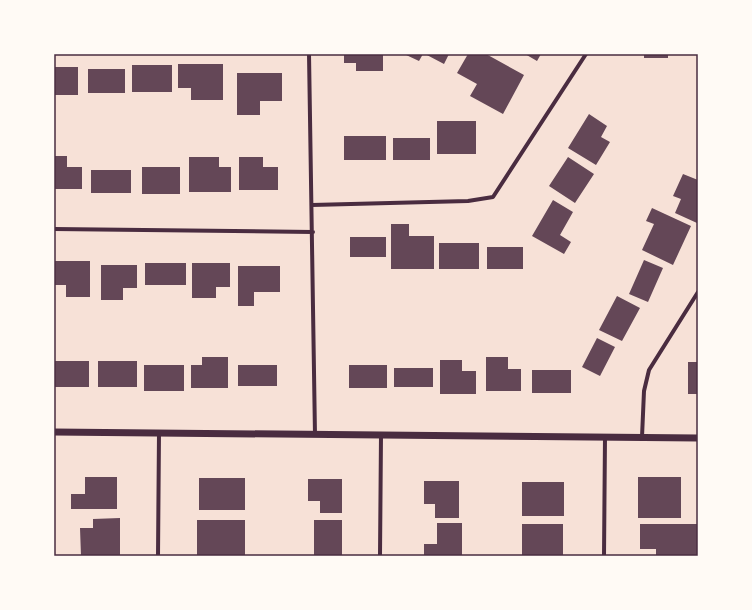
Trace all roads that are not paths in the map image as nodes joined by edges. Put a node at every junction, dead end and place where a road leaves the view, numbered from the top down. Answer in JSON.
{"nodes":[{"id":1,"x":309,"y":54,"type":"edge"},
{"id":2,"x":586,"y":54,"type":"edge"},
{"id":3,"x":312,"y":205,"type":"junction"},
{"id":4,"x":54,"y":229,"type":"edge"},
{"id":5,"x":313,"y":232,"type":"junction"},
{"id":6,"x":698,"y":292,"type":"edge"},
{"id":7,"x":54,"y":432,"type":"edge"},
{"id":8,"x":159,"y":433,"type":"junction"},
{"id":9,"x":315,"y":435,"type":"junction"},
{"id":10,"x":381,"y":435,"type":"junction"},
{"id":11,"x":604,"y":437,"type":"junction"},
{"id":12,"x":642,"y":437,"type":"junction"},
{"id":13,"x":698,"y":438,"type":"edge"},
{"id":14,"x":158,"y":556,"type":"edge"},
{"id":15,"x":380,"y":556,"type":"edge"},
{"id":16,"x":604,"y":556,"type":"edge"}],
"edges":[{"from":1,"to":3,"type":"street"},
{"from":2,"to":3,"type":"street"},
{"from":3,"to":5,"type":"street"},
{"from":4,"to":5,"type":"street"},
{"from":5,"to":9,"type":"street"},
{"from":6,"to":12,"type":"street"},
{"from":7,"to":8,"type":"street"},
{"from":8,"to":9,"type":"street"},
{"from":8,"to":14,"type":"street"},
{"from":9,"to":10,"type":"street"},
{"from":10,"to":11,"type":"street"},
{"from":10,"to":15,"type":"street"},
{"from":11,"to":12,"type":"street"},
{"from":11,"to":16,"type":"street"},
{"from":12,"to":13,"type":"street"}]}
